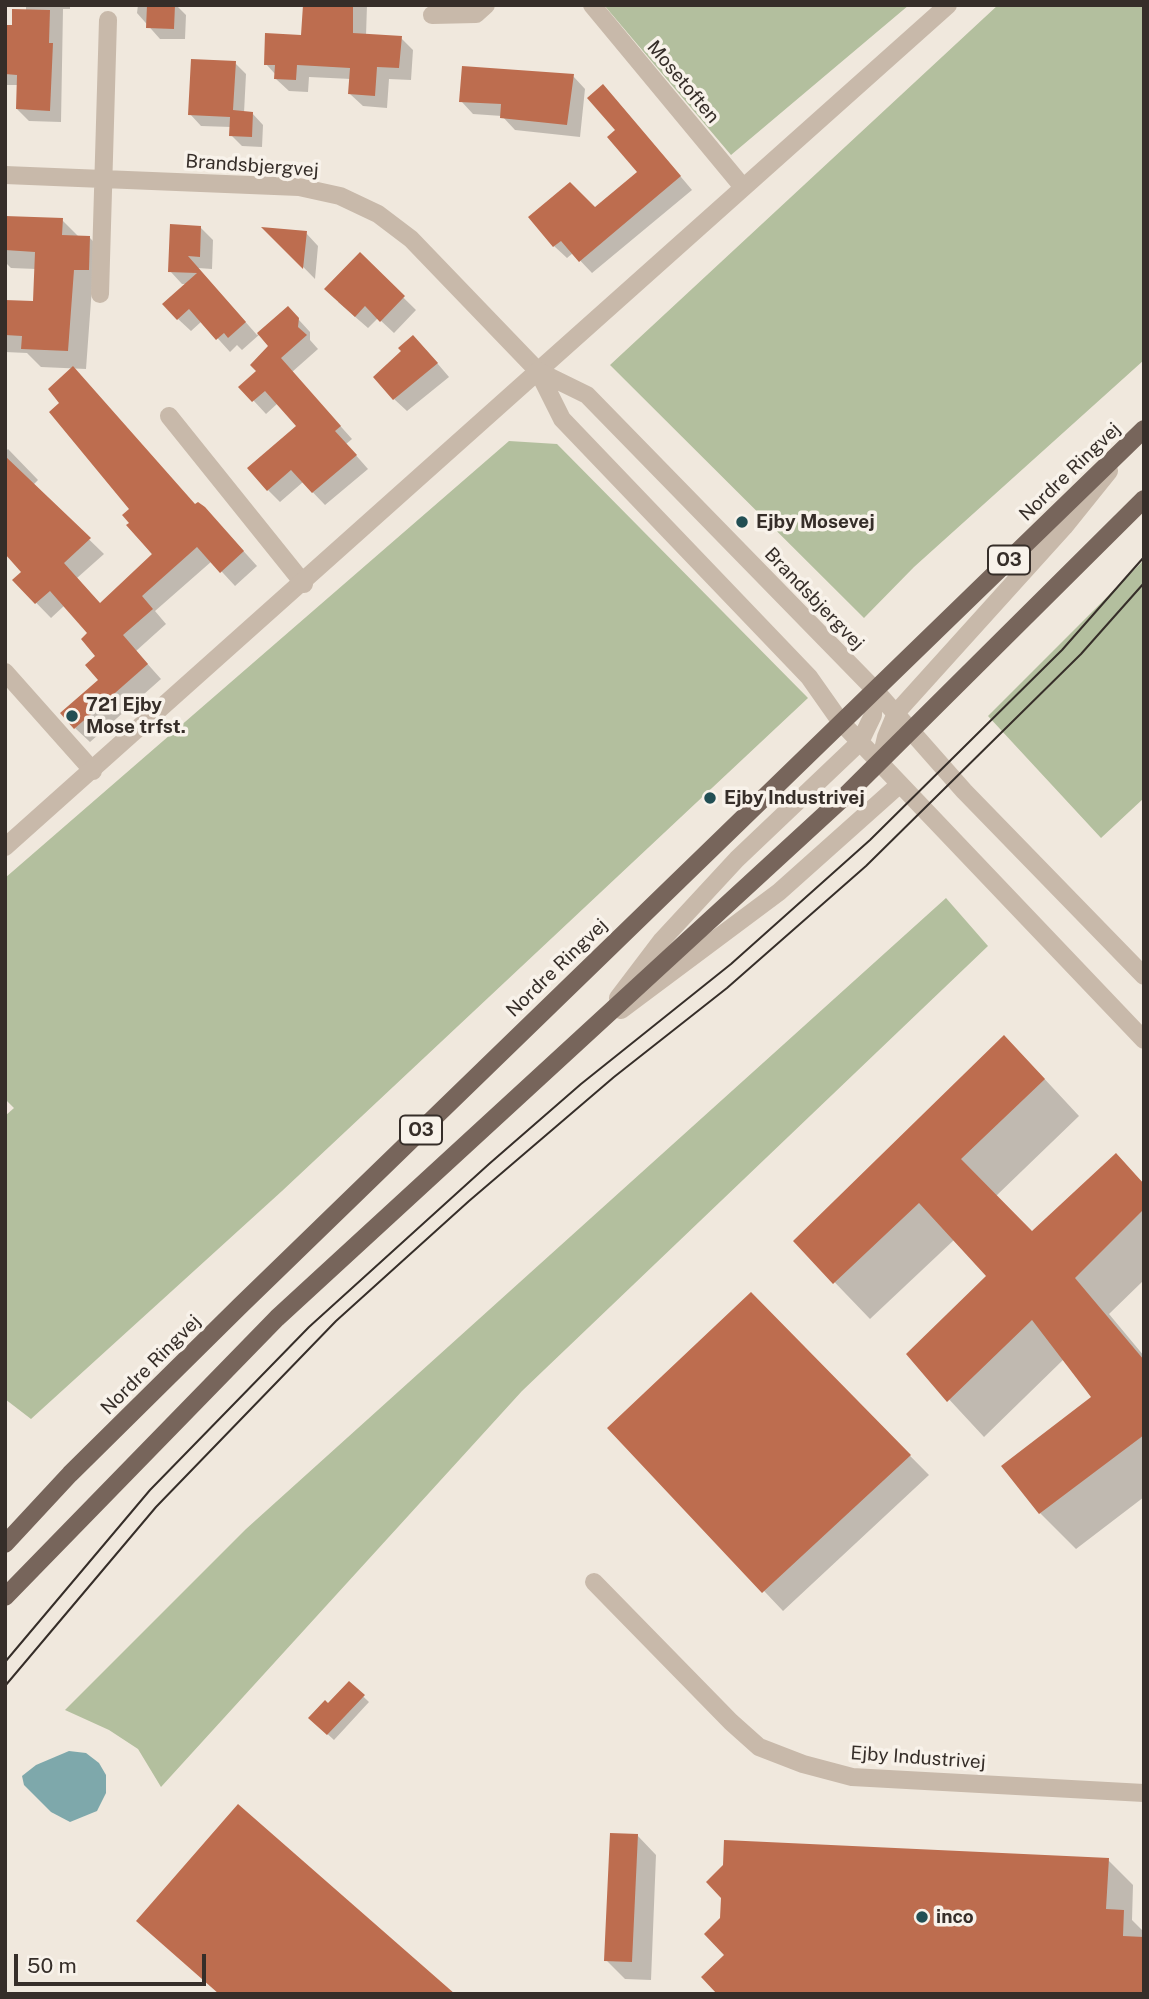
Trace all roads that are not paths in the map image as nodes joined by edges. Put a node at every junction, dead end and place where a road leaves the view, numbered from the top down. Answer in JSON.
{"nodes":[{"id":1,"x":486,"y":5,"type":"edge"},
{"id":2,"x":592,"y":5,"type":"edge"},
{"id":3,"x":948,"y":5,"type":"edge"},
{"id":4,"x":432,"y":15,"type":"dead end"},
{"id":5,"x":108,"y":20,"type":"dead end"},
{"id":6,"x":5,"y":175,"type":"edge"},
{"id":7,"x":103,"y":179,"type":"junction"},
{"id":8,"x":743,"y":186,"type":"junction"},
{"id":9,"x":100,"y":294,"type":"dead end"},
{"id":10,"x":538,"y":371,"type":"junction"},
{"id":11,"x":169,"y":416,"type":"dead end"},
{"id":12,"x":1143,"y":430,"type":"edge"},
{"id":13,"x":1144,"y":499,"type":"edge"},
{"id":14,"x":304,"y":584,"type":"junction"},
{"id":15,"x":5,"y":672,"type":"edge"},
{"id":16,"x":874,"y":689,"type":"junction"},
{"id":17,"x":896,"y":713,"type":"junction"},
{"id":18,"x":840,"y":721,"type":"junction"},
{"id":19,"x":910,"y":729,"type":"junction"},
{"id":20,"x":860,"y":742,"type":"junction"},
{"id":21,"x":880,"y":762,"type":"junction"},
{"id":22,"x":93,"y":771,"type":"junction"},
{"id":23,"x":900,"y":784,"type":"junction"},
{"id":24,"x":5,"y":847,"type":"edge"},
{"id":25,"x":1144,"y":976,"type":"edge"},
{"id":26,"x":593,"y":1031,"type":"junction"},
{"id":27,"x":1144,"y":1040,"type":"edge"},
{"id":28,"x":5,"y":1544,"type":"edge"},
{"id":29,"x":594,"y":1582,"type":"dead end"},
{"id":30,"x":5,"y":1597,"type":"edge"},
{"id":31,"x":1144,"y":1793,"type":"edge"}],
"edges":[{"from":1,"to":4,"type":"street"},
{"from":2,"to":8,"type":"street","name":"Mosetoften"},
{"from":3,"to":8,"type":"street"},
{"from":5,"to":7,"type":"street"},
{"from":6,"to":7,"type":"street","name":"Brandsbjergvej"},
{"from":7,"to":9,"type":"street"},
{"from":7,"to":10,"type":"street","name":"Brandsbjergvej"},
{"from":8,"to":10,"type":"street"},
{"from":10,"to":14,"type":"street"},
{"from":10,"to":16,"type":"street","name":"Brandsbjergvej"},
{"from":10,"to":18,"type":"street","name":"Brandsbjergvej"},
{"from":11,"to":14,"type":"street"},
{"from":12,"to":16,"type":"main road","name":"Nordre Ringvej","number":"O3"},
{"from":12,"to":17,"type":"street"},
{"from":13,"to":19,"type":"main road","number":"O3"},
{"from":14,"to":22,"type":"street"},
{"from":15,"to":22,"type":"street"},
{"from":16,"to":17,"type":"street"},
{"from":16,"to":18,"type":"main road","name":"Nordre Ringvej","number":"O3"},
{"from":16,"to":20,"type":"street"},
{"from":17,"to":19,"type":"street"},
{"from":17,"to":21,"type":"street"},
{"from":18,"to":20,"type":"street"},
{"from":18,"to":28,"type":"main road","name":"Nordre Ringvej","number":"O3"},
{"from":19,"to":21,"type":"main road","number":"O3"},
{"from":19,"to":25,"type":"street"},
{"from":20,"to":21,"type":"street"},
{"from":20,"to":26,"type":"street"},
{"from":21,"to":23,"type":"street"},
{"from":21,"to":26,"type":"main road","number":"O3"},
{"from":22,"to":24,"type":"street"},
{"from":23,"to":26,"type":"street"},
{"from":23,"to":27,"type":"street"},
{"from":26,"to":30,"type":"main road","number":"O3"},
{"from":29,"to":31,"type":"street","name":"Ejby Industrivej"}]}
